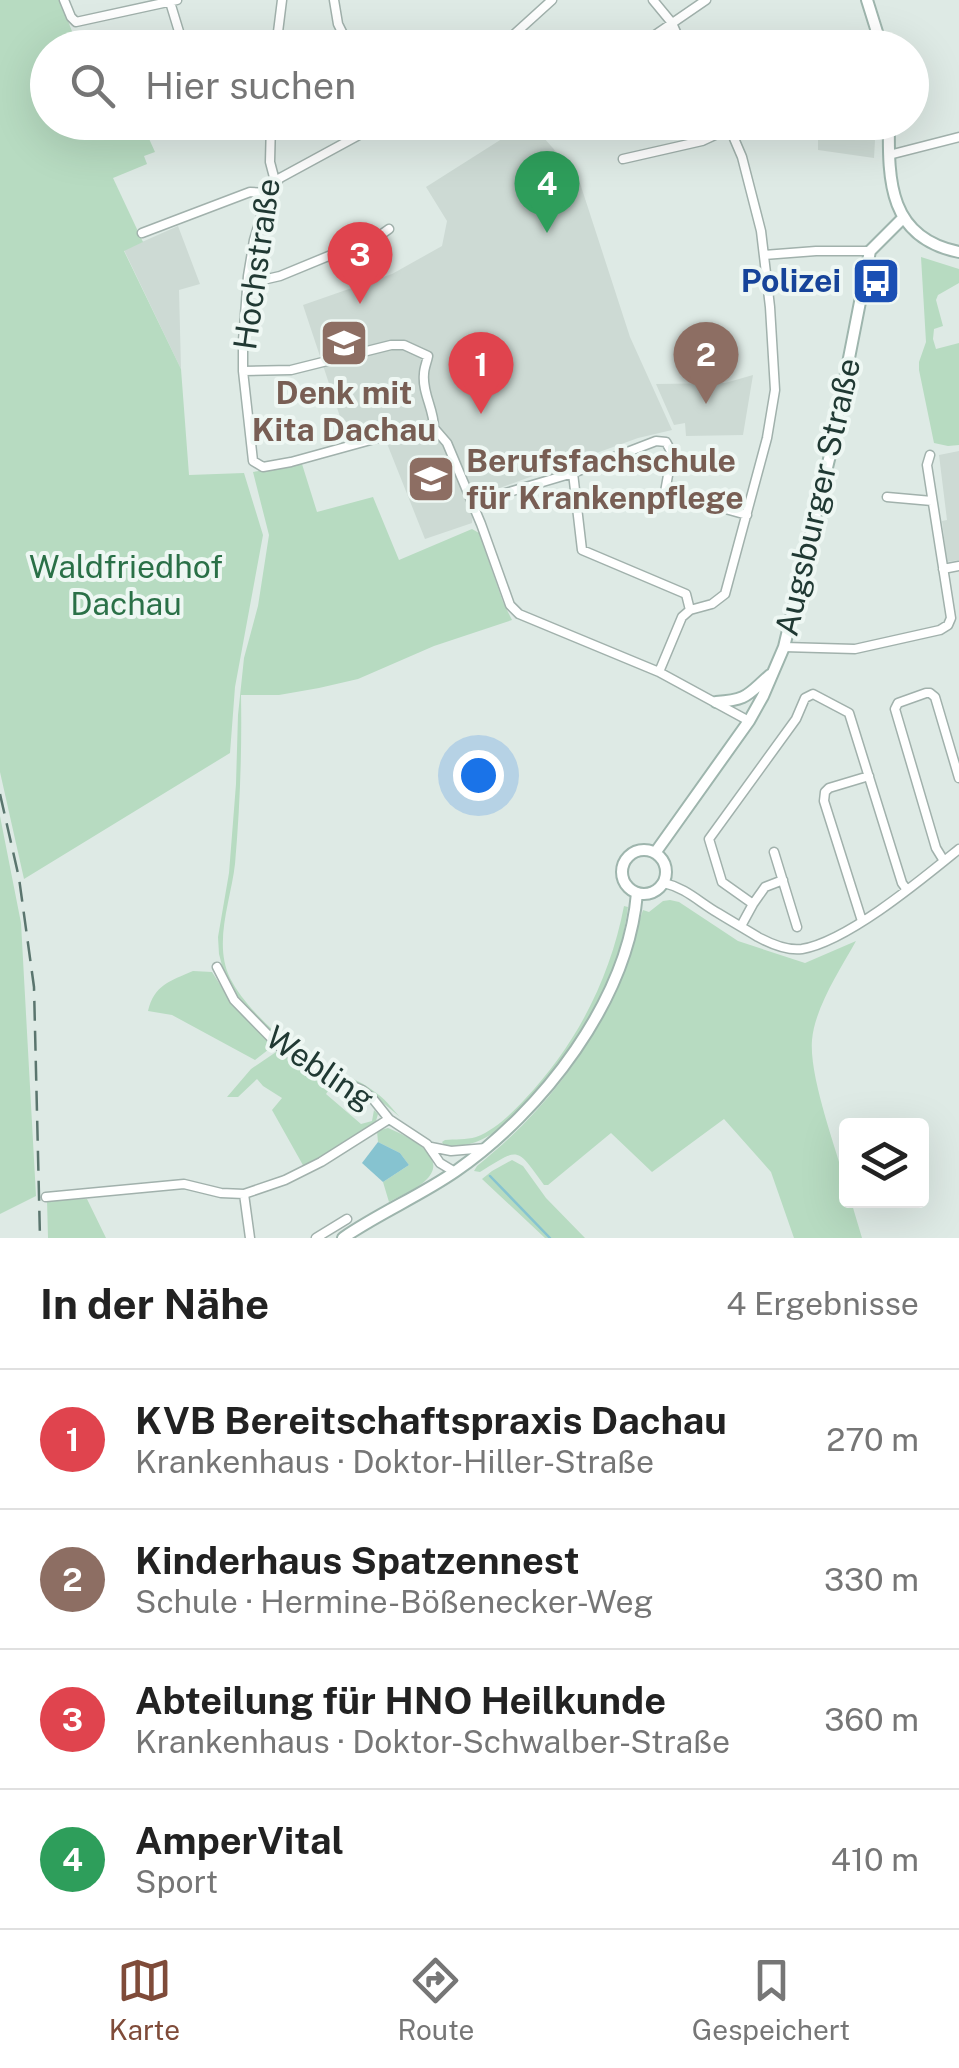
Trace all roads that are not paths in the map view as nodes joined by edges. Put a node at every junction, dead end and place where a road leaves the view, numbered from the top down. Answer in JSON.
{"nodes":[{"id":1,"x":64,"y":0,"type":"edge"},
{"id":2,"x":282,"y":0,"type":"edge"},
{"id":3,"x":334,"y":0,"type":"edge"},
{"id":4,"x":552,"y":0,"type":"edge"},
{"id":5,"x":653,"y":0,"type":"edge"},
{"id":6,"x":706,"y":0,"type":"edge"},
{"id":7,"x":867,"y":0,"type":"edge"},
{"id":8,"x":173,"y":1,"type":"edge"},
{"id":9,"x":672,"y":23,"type":"junction"},
{"id":10,"x":180,"y":30,"type":"edge"},
{"id":11,"x":278,"y":30,"type":"edge"},
{"id":12,"x":341,"y":30,"type":"edge"},
{"id":13,"x":518,"y":30,"type":"edge"},
{"id":14,"x":662,"y":30,"type":"edge"},
{"id":15,"x":675,"y":30,"type":"edge"},
{"id":16,"x":876,"y":30,"type":"edge"},
{"id":17,"x":959,"y":137,"type":"edge"},
{"id":18,"x":271,"y":140,"type":"edge"},
{"id":19,"x":349,"y":140,"type":"edge"},
{"id":20,"x":704,"y":140,"type":"edge"},
{"id":21,"x":735,"y":140,"type":"edge"},
{"id":22,"x":890,"y":140,"type":"edge"},
{"id":23,"x":890,"y":155,"type":"junction"},
{"id":24,"x":623,"y":159,"type":"dead end"},
{"id":25,"x":275,"y":181,"type":"junction"},
{"id":26,"x":268,"y":193,"type":"junction"},
{"id":27,"x":904,"y":218,"type":"junction"},
{"id":28,"x":388,"y":229,"type":"dead end"},
{"id":29,"x":142,"y":232,"type":"dead end"},
{"id":30,"x":870,"y":250,"type":"junction"},
{"id":31,"x":959,"y":252,"type":"edge"},
{"id":32,"x":764,"y":255,"type":"junction"},
{"id":33,"x":248,"y":276,"type":"junction"},
{"id":34,"x":242,"y":371,"type":"junction"},
{"id":35,"x":434,"y":428,"type":"junction"},
{"id":36,"x":930,"y":455,"type":"dead end"},
{"id":37,"x":573,"y":473,"type":"junction"},
{"id":38,"x":887,"y":497,"type":"dead end"},
{"id":39,"x":932,"y":501,"type":"junction"},
{"id":40,"x":472,"y":503,"type":"junction"},
{"id":41,"x":746,"y":515,"type":"junction"},
{"id":42,"x":959,"y":566,"type":"edge"},
{"id":43,"x":942,"y":569,"type":"junction"},
{"id":44,"x":690,"y":610,"type":"junction"},
{"id":45,"x":784,"y":648,"type":"junction"},
{"id":46,"x":775,"y":671,"type":"junction"},
{"id":47,"x":659,"y":672,"type":"junction"},
{"id":48,"x":716,"y":702,"type":"junction"},
{"id":49,"x":749,"y":721,"type":"junction"},
{"id":50,"x":869,"y":776,"type":"junction"},
{"id":51,"x":959,"y":778,"type":"edge"},
{"id":52,"x":959,"y":850,"type":"edge"},
{"id":53,"x":655,"y":852,"type":"junction"},
{"id":54,"x":774,"y":852,"type":"dead end"},
{"id":55,"x":944,"y":861,"type":"junction"},
{"id":56,"x":783,"y":880,"type":"junction"},
{"id":57,"x":664,"y":883,"type":"junction"},
{"id":58,"x":907,"y":890,"type":"junction"},
{"id":59,"x":637,"y":894,"type":"junction"},
{"id":60,"x":754,"y":904,"type":"junction"},
{"id":61,"x":862,"y":921,"type":"junction"},
{"id":62,"x":741,"y":926,"type":"junction"},
{"id":63,"x":797,"y":927,"type":"dead end"},
{"id":64,"x":217,"y":967,"type":"dead end"},
{"id":65,"x":389,"y":1119,"type":"junction"},
{"id":66,"x":431,"y":1147,"type":"junction"},
{"id":67,"x":486,"y":1148,"type":"junction"},
{"id":68,"x":442,"y":1149,"type":"junction"},
{"id":69,"x":455,"y":1172,"type":"junction"},
{"id":70,"x":244,"y":1194,"type":"junction"},
{"id":71,"x":46,"y":1197,"type":"dead end"},
{"id":72,"x":347,"y":1219,"type":"dead end"},
{"id":73,"x":250,"y":1238,"type":"edge"},
{"id":74,"x":316,"y":1238,"type":"edge"},
{"id":75,"x":343,"y":1238,"type":"edge"}],
"edges":[{"from":1,"to":8,"type":"street"},
{"from":2,"to":11,"type":"street"},
{"from":3,"to":12,"type":"street"},
{"from":4,"to":13,"type":"street"},
{"from":5,"to":9,"type":"street"},
{"from":6,"to":9,"type":"street"},
{"from":7,"to":16,"type":"main road"},
{"from":8,"to":10,"type":"street"},
{"from":9,"to":14,"type":"street"},
{"from":9,"to":15,"type":"street"},
{"from":17,"to":23,"type":"street"},
{"from":18,"to":25,"type":"street","name":"Hochstraße"},
{"from":19,"to":25,"type":"street"},
{"from":20,"to":24,"type":"street"},
{"from":21,"to":32,"type":"street"},
{"from":22,"to":23,"type":"main road"},
{"from":23,"to":27,"type":"main road"},
{"from":25,"to":26,"type":"street","name":"Hochstraße"},
{"from":26,"to":29,"type":"street"},
{"from":26,"to":33,"type":"street","name":"Hochstraße"},
{"from":27,"to":30,"type":"main road"},
{"from":27,"to":31,"type":"main road"},
{"from":28,"to":33,"type":"street"},
{"from":30,"to":32,"type":"street"},
{"from":30,"to":45,"type":"main road","name":"Augsburger Straße"},
{"from":32,"to":41,"type":"street"},
{"from":33,"to":34,"type":"street","name":"Hochstraße"},
{"from":34,"to":35,"type":"street"},
{"from":34,"to":35,"type":"street","name":"Hochstraße"},
{"from":35,"to":40,"type":"street"},
{"from":36,"to":39,"type":"street"},
{"from":37,"to":40,"type":"street"},
{"from":37,"to":41,"type":"street"},
{"from":37,"to":44,"type":"street"},
{"from":38,"to":39,"type":"street"},
{"from":39,"to":43,"type":"street"},
{"from":40,"to":47,"type":"street"},
{"from":41,"to":44,"type":"street"},
{"from":42,"to":43,"type":"street"},
{"from":43,"to":45,"type":"street"},
{"from":44,"to":47,"type":"street"},
{"from":45,"to":46,"type":"main road","name":"Augsburger Straße"},
{"from":46,"to":48,"type":"main road"},
{"from":46,"to":49,"type":"main road","name":"Augsburger Straße"},
{"from":47,"to":48,"type":"street"},
{"from":48,"to":49,"type":"street"},
{"from":49,"to":53,"type":"main road","name":"Augsburger Straße"},
{"from":50,"to":58,"type":"street"},
{"from":50,"to":60,"type":"street"},
{"from":50,"to":61,"type":"street"},
{"from":51,"to":55,"type":"street"},
{"from":52,"to":55,"type":"street"},
{"from":53,"to":57,"type":"main road"},
{"from":53,"to":59,"type":"main road"},
{"from":54,"to":56,"type":"street"},
{"from":55,"to":58,"type":"street"},
{"from":56,"to":60,"type":"street"},
{"from":56,"to":63,"type":"street"},
{"from":57,"to":59,"type":"main road"},
{"from":57,"to":62,"type":"street"},
{"from":58,"to":61,"type":"street"},
{"from":59,"to":67,"type":"main road"},
{"from":60,"to":62,"type":"street"},
{"from":61,"to":62,"type":"street"},
{"from":64,"to":65,"type":"street","name":"Webling"},
{"from":65,"to":66,"type":"street","name":"Webling"},
{"from":65,"to":70,"type":"street","name":"Webling"},
{"from":66,"to":68,"type":"street","name":"Webling"},
{"from":66,"to":69,"type":"street","name":"Webling"},
{"from":67,"to":68,"type":"street","name":"Webling"},
{"from":67,"to":69,"type":"main road"},
{"from":68,"to":69,"type":"street"},
{"from":69,"to":75,"type":"main road"},
{"from":70,"to":71,"type":"street","name":"Webling"},
{"from":70,"to":73,"type":"street"},
{"from":72,"to":74,"type":"street"}]}
